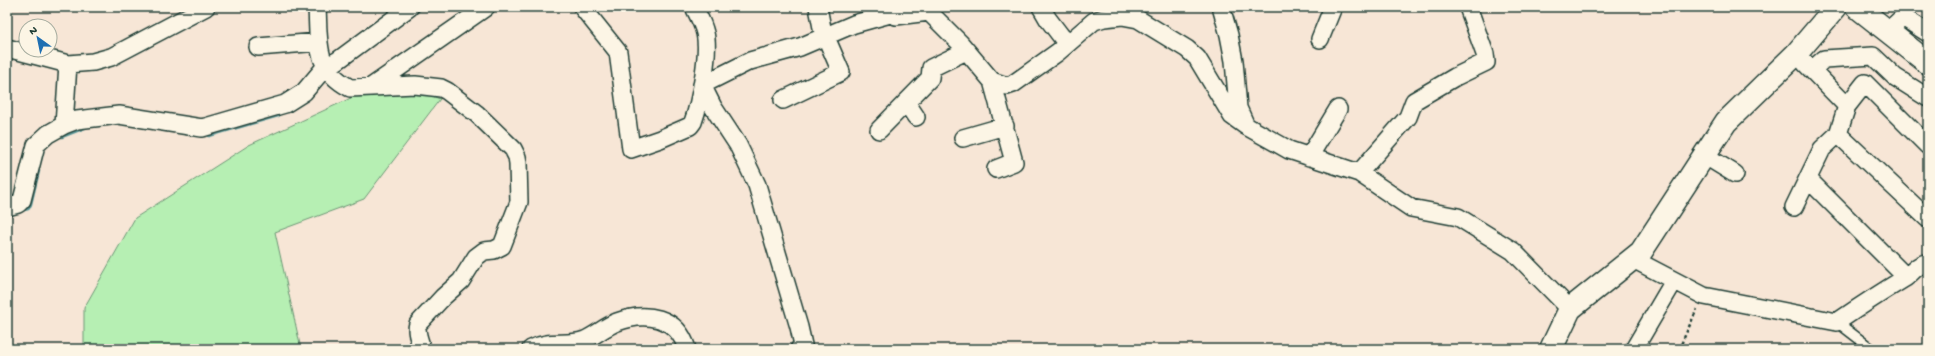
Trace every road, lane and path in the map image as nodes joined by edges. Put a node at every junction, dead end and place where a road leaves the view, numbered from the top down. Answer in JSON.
{"nodes":[{"id":1,"x":206,"y":7,"type":"edge"},
{"id":2,"x":317,"y":7,"type":"edge"},
{"id":3,"x":410,"y":7,"type":"edge"},
{"id":4,"x":486,"y":7,"type":"edge"},
{"id":5,"x":582,"y":7,"type":"edge"},
{"id":6,"x":694,"y":7,"type":"edge"},
{"id":7,"x":818,"y":7,"type":"edge"},
{"id":8,"x":1041,"y":7,"type":"edge"},
{"id":9,"x":1221,"y":7,"type":"edge"},
{"id":10,"x":1334,"y":7,"type":"edge"},
{"id":11,"x":1468,"y":7,"type":"edge"},
{"id":12,"x":1836,"y":7,"type":"edge"},
{"id":13,"x":1857,"y":7,"type":"edge"},
{"id":14,"x":929,"y":9,"type":"edge"},
{"id":15,"x":1888,"y":31,"type":"junction"},
{"id":16,"x":1928,"y":33,"type":"edge"},
{"id":17,"x":825,"y":37,"type":"junction"},
{"id":18,"x":1320,"y":39,"type":"dead end"},
{"id":19,"x":319,"y":42,"type":"junction"},
{"id":20,"x":1067,"y":44,"type":"junction"},
{"id":21,"x":258,"y":47,"type":"dead end"},
{"id":22,"x":7,"y":48,"type":"edge"},
{"id":23,"x":966,"y":51,"type":"junction"},
{"id":24,"x":1796,"y":54,"type":"junction"},
{"id":25,"x":1928,"y":63,"type":"edge"},
{"id":26,"x":68,"y":64,"type":"junction"},
{"id":27,"x":326,"y":66,"type":"junction"},
{"id":28,"x":1812,"y":70,"type":"junction"},
{"id":29,"x":992,"y":82,"type":"junction"},
{"id":30,"x":702,"y":85,"type":"junction"},
{"id":31,"x":371,"y":87,"type":"junction"},
{"id":32,"x":1928,"y":98,"type":"edge"},
{"id":33,"x":783,"y":100,"type":"dead end"},
{"id":34,"x":906,"y":102,"type":"junction"},
{"id":35,"x":1847,"y":106,"type":"junction"},
{"id":36,"x":1338,"y":108,"type":"dead end"},
{"id":37,"x":916,"y":118,"type":"dead end"},
{"id":38,"x":64,"y":125,"type":"junction"},
{"id":39,"x":1005,"y":126,"type":"junction"},
{"id":40,"x":1246,"y":126,"type":"junction"},
{"id":41,"x":879,"y":130,"type":"dead end"},
{"id":42,"x":1838,"y":134,"type":"junction"},
{"id":43,"x":963,"y":138,"type":"dead end"},
{"id":44,"x":1928,"y":146,"type":"edge"},
{"id":45,"x":1704,"y":155,"type":"junction"},
{"id":46,"x":1309,"y":157,"type":"junction"},
{"id":47,"x":996,"y":169,"type":"dead end"},
{"id":48,"x":1359,"y":173,"type":"junction"},
{"id":49,"x":1735,"y":174,"type":"dead end"},
{"id":50,"x":1808,"y":179,"type":"junction"},
{"id":51,"x":7,"y":207,"type":"edge"},
{"id":52,"x":1794,"y":207,"type":"dead end"},
{"id":53,"x":1928,"y":219,"type":"edge"},
{"id":54,"x":1633,"y":259,"type":"junction"},
{"id":55,"x":1928,"y":263,"type":"edge"},
{"id":56,"x":1906,"y":277,"type":"junction"},
{"id":57,"x":1674,"y":281,"type":"junction"},
{"id":58,"x":1704,"y":296,"type":"junction"},
{"id":59,"x":1570,"y":309,"type":"junction"},
{"id":60,"x":1837,"y":322,"type":"junction"},
{"id":61,"x":422,"y":349,"type":"edge"},
{"id":62,"x":531,"y":349,"type":"edge"},
{"id":63,"x":687,"y":349,"type":"edge"},
{"id":64,"x":799,"y":349,"type":"edge"},
{"id":65,"x":1551,"y":349,"type":"edge"},
{"id":66,"x":1634,"y":349,"type":"edge"},
{"id":67,"x":1679,"y":349,"type":"edge"},
{"id":68,"x":1872,"y":349,"type":"edge"}],
"edges":[{"from":1,"to":26,"type":"street"},
{"from":2,"to":19,"type":"street"},
{"from":3,"to":27,"type":"street"},
{"from":4,"to":31,"type":"street"},
{"from":5,"to":30,"type":"street"},
{"from":6,"to":30,"type":"street"},
{"from":7,"to":17,"type":"street"},
{"from":8,"to":20,"type":"street"},
{"from":9,"to":40,"type":"street"},
{"from":10,"to":18,"type":"street"},
{"from":11,"to":48,"type":"street"},
{"from":12,"to":24,"type":"street"},
{"from":13,"to":15,"type":"street"},
{"from":14,"to":17,"type":"street"},
{"from":14,"to":23,"type":"street"},
{"from":15,"to":16,"type":"street"},
{"from":15,"to":25,"type":"street"},
{"from":17,"to":30,"type":"street"},
{"from":17,"to":33,"type":"street"},
{"from":19,"to":21,"type":"street"},
{"from":19,"to":27,"type":"street"},
{"from":20,"to":29,"type":"street"},
{"from":20,"to":40,"type":"street"},
{"from":22,"to":26,"type":"street"},
{"from":23,"to":29,"type":"street"},
{"from":23,"to":34,"type":"street"},
{"from":24,"to":28,"type":"street"},
{"from":24,"to":45,"type":"street"},
{"from":26,"to":38,"type":"street"},
{"from":27,"to":31,"type":"street"},
{"from":27,"to":38,"type":"street"},
{"from":28,"to":32,"type":"street"},
{"from":28,"to":35,"type":"street"},
{"from":29,"to":39,"type":"street"},
{"from":30,"to":64,"type":"street"},
{"from":31,"to":61,"type":"street"},
{"from":34,"to":37,"type":"street"},
{"from":34,"to":41,"type":"street"},
{"from":35,"to":42,"type":"street"},
{"from":35,"to":44,"type":"street"},
{"from":36,"to":46,"type":"street"},
{"from":38,"to":51,"type":"street"},
{"from":39,"to":43,"type":"street"},
{"from":39,"to":47,"type":"street"},
{"from":40,"to":46,"type":"street"},
{"from":42,"to":50,"type":"street"},
{"from":42,"to":53,"type":"street"},
{"from":45,"to":49,"type":"street"},
{"from":45,"to":54,"type":"street"},
{"from":46,"to":48,"type":"street"},
{"from":48,"to":59,"type":"street"},
{"from":50,"to":52,"type":"street"},
{"from":50,"to":56,"type":"street"},
{"from":54,"to":57,"type":"street"},
{"from":54,"to":59,"type":"street"},
{"from":55,"to":56,"type":"street"},
{"from":56,"to":60,"type":"street"},
{"from":57,"to":58,"type":"street"},
{"from":57,"to":66,"type":"street"},
{"from":58,"to":60,"type":"street"},
{"from":58,"to":67,"type":"path"},
{"from":59,"to":65,"type":"street"},
{"from":60,"to":68,"type":"lane"},
{"from":62,"to":63,"type":"street"}]}
